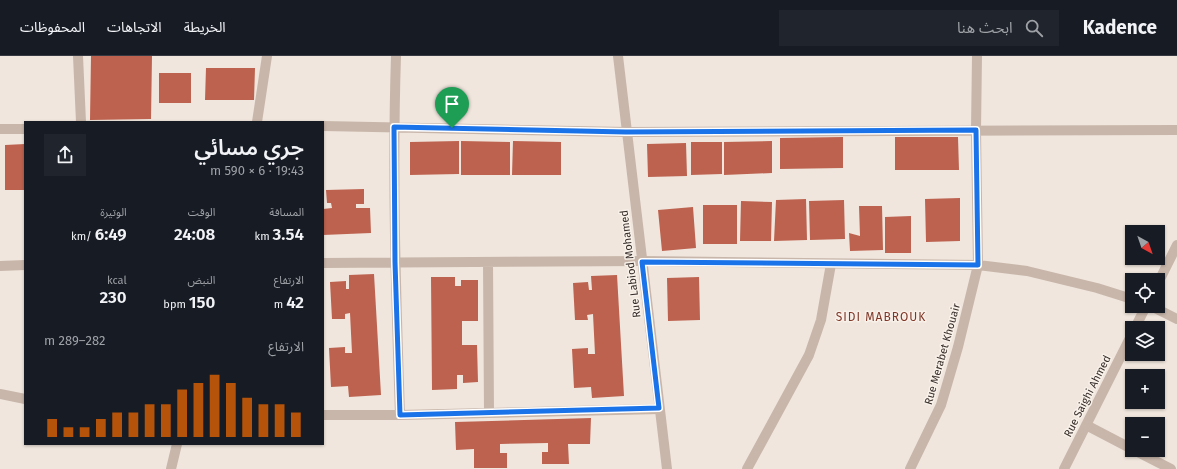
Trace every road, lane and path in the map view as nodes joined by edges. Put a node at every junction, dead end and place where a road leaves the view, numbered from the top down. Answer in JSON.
{"nodes":[{"id":1,"x":78,"y":56,"type":"edge"},
{"id":2,"x":267,"y":56,"type":"edge"},
{"id":3,"x":396,"y":56,"type":"edge"},
{"id":4,"x":618,"y":56,"type":"edge"},
{"id":5,"x":977,"y":56,"type":"edge"},
{"id":6,"x":81,"y":121,"type":"edge"},
{"id":7,"x":256,"y":121,"type":"edge"},
{"id":8,"x":324,"y":126,"type":"edge"},
{"id":9,"x":394,"y":127,"type":"junction"},
{"id":10,"x":0,"y":129,"type":"edge"},
{"id":11,"x":24,"y":129,"type":"edge"},
{"id":12,"x":976,"y":130,"type":"junction"},
{"id":13,"x":1177,"y":130,"type":"edge"},
{"id":14,"x":626,"y":132,"type":"junction"},
{"id":15,"x":1177,"y":245,"type":"edge"},
{"id":16,"x":395,"y":262,"type":"junction"},
{"id":17,"x":488,"y":262,"type":"junction"},
{"id":18,"x":642,"y":262,"type":"junction"},
{"id":19,"x":324,"y":263,"type":"edge"},
{"id":20,"x":831,"y":264,"type":"junction"},
{"id":21,"x":24,"y":265,"type":"edge"},
{"id":22,"x":978,"y":265,"type":"junction"},
{"id":23,"x":0,"y":266,"type":"edge"},
{"id":24,"x":1163,"y":273,"type":"edge"},
{"id":25,"x":1125,"y":297,"type":"edge"},
{"id":26,"x":1165,"y":313,"type":"edge"},
{"id":27,"x":1177,"y":319,"type":"edge"},
{"id":28,"x":1125,"y":348,"type":"edge"},
{"id":29,"x":0,"y":394,"type":"edge"},
{"id":30,"x":24,"y":399,"type":"edge"},
{"id":31,"x":659,"y":408,"type":"junction"},
{"id":32,"x":489,"y":413,"type":"junction"},
{"id":33,"x":324,"y":415,"type":"edge"},
{"id":34,"x":400,"y":415,"type":"junction"},
{"id":35,"x":1086,"y":425,"type":"junction"},
{"id":36,"x":177,"y":445,"type":"edge"},
{"id":37,"x":1125,"y":446,"type":"edge"},
{"id":38,"x":1147,"y":457,"type":"edge"},
{"id":39,"x":171,"y":469,"type":"edge"},
{"id":40,"x":667,"y":469,"type":"edge"},
{"id":41,"x":747,"y":469,"type":"edge"},
{"id":42,"x":910,"y":469,"type":"edge"},
{"id":43,"x":1064,"y":469,"type":"edge"},
{"id":44,"x":1171,"y":469,"type":"edge"}],
"edges":[{"from":1,"to":6,"type":"street"},
{"from":2,"to":7,"type":"street"},
{"from":3,"to":9,"type":"street"},
{"from":4,"to":14,"type":"street","name":"Rue Labiod Mohamed"},
{"from":5,"to":12,"type":"street","name":"Rue Merabet Khouair"},
{"from":8,"to":9,"type":"street"},
{"from":9,"to":14,"type":"street"},
{"from":9,"to":16,"type":"street"},
{"from":10,"to":11,"type":"street"},
{"from":12,"to":13,"type":"street"},
{"from":12,"to":14,"type":"street"},
{"from":12,"to":22,"type":"street","name":"Rue Merabet Khouair"},
{"from":14,"to":18,"type":"street","name":"Rue Labiod Mohamed"},
{"from":15,"to":24,"type":"street"},
{"from":16,"to":17,"type":"street"},
{"from":16,"to":19,"type":"street"},
{"from":16,"to":34,"type":"street"},
{"from":17,"to":18,"type":"street"},
{"from":17,"to":32,"type":"street"},
{"from":18,"to":20,"type":"street"},
{"from":18,"to":31,"type":"street","name":"Rue Labiod Mohamed"},
{"from":20,"to":22,"type":"street"},
{"from":20,"to":41,"type":"street"},
{"from":21,"to":23,"type":"street"},
{"from":22,"to":25,"type":"street"},
{"from":22,"to":42,"type":"street","name":"Rue Merabet Khouair"},
{"from":26,"to":27,"type":"street"},
{"from":28,"to":35,"type":"street","name":"Rue Saighi Ahmed"},
{"from":29,"to":30,"type":"street"},
{"from":31,"to":32,"type":"street"},
{"from":31,"to":40,"type":"street","name":"Rue Labiod Mohamed"},
{"from":32,"to":34,"type":"street"},
{"from":33,"to":34,"type":"street"},
{"from":35,"to":37,"type":"street"},
{"from":35,"to":43,"type":"street","name":"Rue Saighi Ahmed"},
{"from":36,"to":39,"type":"street"},
{"from":38,"to":44,"type":"street"}]}
